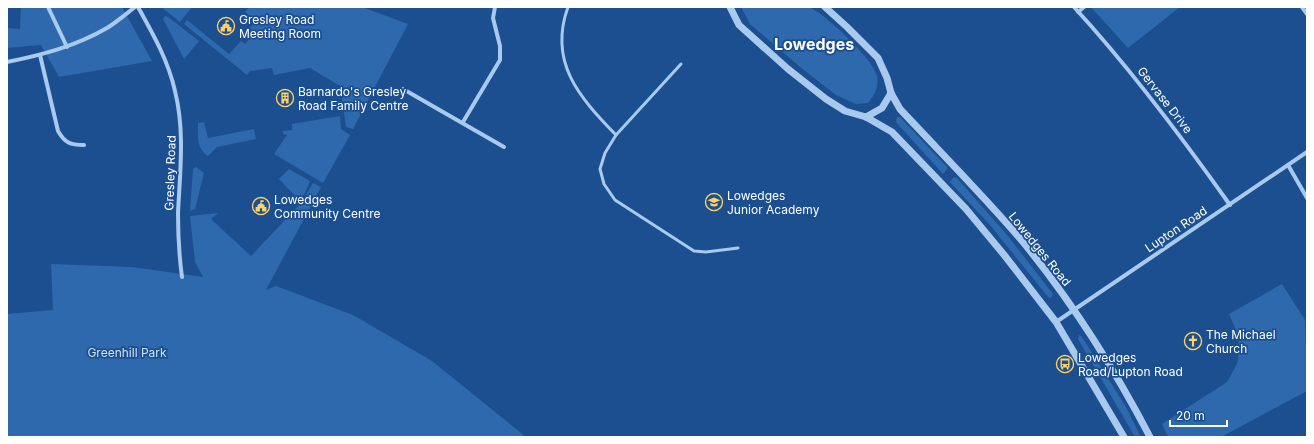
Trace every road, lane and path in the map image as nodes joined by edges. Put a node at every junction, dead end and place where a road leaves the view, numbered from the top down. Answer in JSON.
{"nodes":[{"id":1,"x":48,"y":7,"type":"edge"},
{"id":2,"x":136,"y":7,"type":"edge"},
{"id":3,"x":494,"y":7,"type":"edge"},
{"id":4,"x":568,"y":7,"type":"edge"},
{"id":5,"x":730,"y":7,"type":"edge"},
{"id":6,"x":825,"y":7,"type":"edge"},
{"id":7,"x":1074,"y":7,"type":"edge"},
{"id":8,"x":1084,"y":7,"type":"edge"},
{"id":9,"x":1302,"y":7,"type":"edge"},
{"id":10,"x":1078,"y":12,"type":"junction"},
{"id":11,"x":1307,"y":14,"type":"edge"},
{"id":12,"x":66,"y":47,"type":"junction"},
{"id":13,"x":40,"y":55,"type":"junction"},
{"id":14,"x":7,"y":62,"type":"edge"},
{"id":15,"x":681,"y":64,"type":"dead end"},
{"id":16,"x":404,"y":88,"type":"dead end"},
{"id":17,"x":891,"y":92,"type":"junction"},
{"id":18,"x":866,"y":117,"type":"junction"},
{"id":19,"x":463,"y":122,"type":"junction"},
{"id":20,"x":616,"y":135,"type":"junction"},
{"id":21,"x":84,"y":145,"type":"dead end"},
{"id":22,"x":504,"y":147,"type":"dead end"},
{"id":23,"x":1307,"y":152,"type":"edge"},
{"id":24,"x":1288,"y":165,"type":"junction"},
{"id":25,"x":1307,"y":198,"type":"edge"},
{"id":26,"x":1230,"y":205,"type":"junction"},
{"id":27,"x":738,"y":248,"type":"dead end"},
{"id":28,"x":182,"y":277,"type":"dead end"},
{"id":29,"x":1074,"y":310,"type":"junction"},
{"id":30,"x":1056,"y":322,"type":"junction"},
{"id":31,"x":1124,"y":437,"type":"edge"},
{"id":32,"x":1150,"y":437,"type":"edge"}],
"edges":[{"from":1,"to":12,"type":"street"},
{"from":2,"to":12,"type":"street","name":"Gresley Road"},
{"from":2,"to":28,"type":"street","name":"Gresley Road"},
{"from":3,"to":19,"type":"street"},
{"from":4,"to":20,"type":"lane"},
{"from":5,"to":18,"type":"street"},
{"from":6,"to":17,"type":"street","name":"Lowedges Road"},
{"from":7,"to":10,"type":"street","name":"Gervase Drive"},
{"from":8,"to":10,"type":"street"},
{"from":9,"to":11,"type":"street"},
{"from":10,"to":26,"type":"street","name":"Gervase Drive"},
{"from":12,"to":13,"type":"street","name":"Gresley Road"},
{"from":13,"to":14,"type":"street","name":"Gresley Road"},
{"from":13,"to":21,"type":"street"},
{"from":15,"to":20,"type":"lane"},
{"from":16,"to":19,"type":"street"},
{"from":17,"to":18,"type":"street"},
{"from":17,"to":29,"type":"street","name":"Lowedges Road"},
{"from":18,"to":30,"type":"street"},
{"from":19,"to":22,"type":"street"},
{"from":20,"to":27,"type":"lane"},
{"from":23,"to":24,"type":"street","name":"Lupton Road"},
{"from":24,"to":25,"type":"street"},
{"from":24,"to":26,"type":"street","name":"Lupton Road"},
{"from":26,"to":29,"type":"street","name":"Lupton Road"},
{"from":29,"to":30,"type":"street","name":"Lupton Road"},
{"from":29,"to":32,"type":"street","name":"Lowedges Road"},
{"from":30,"to":31,"type":"street"}]}
